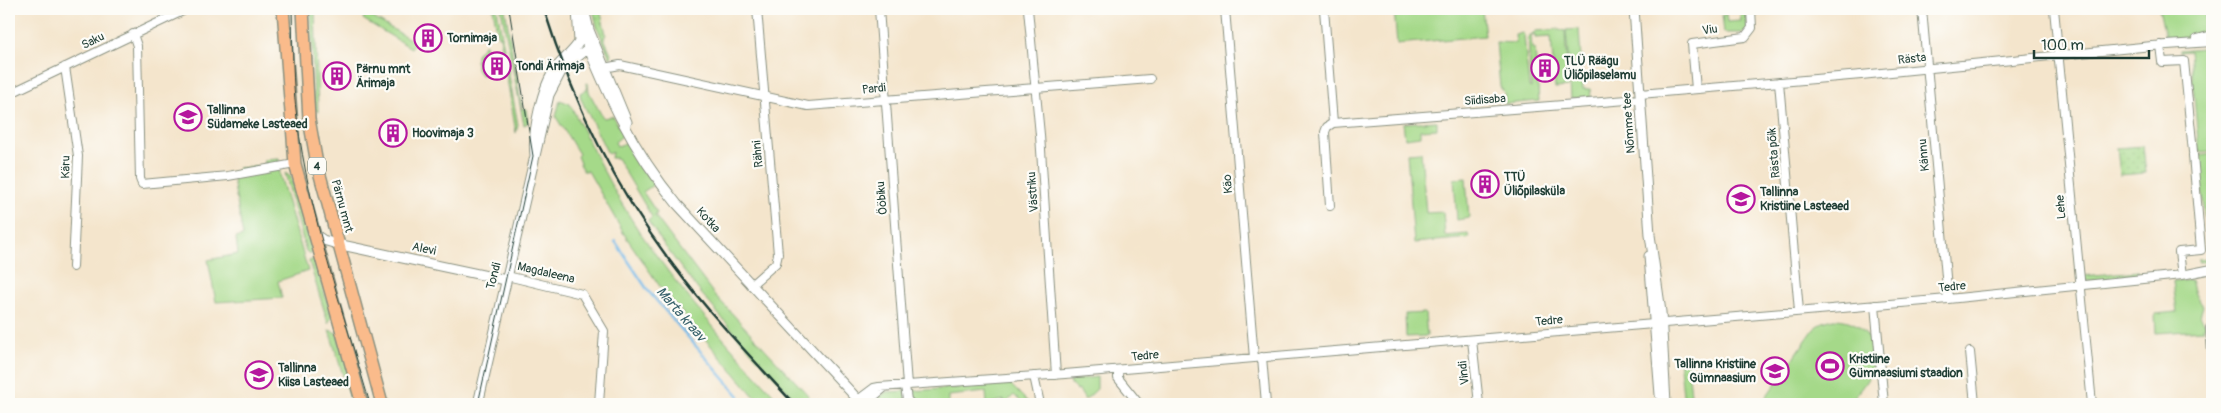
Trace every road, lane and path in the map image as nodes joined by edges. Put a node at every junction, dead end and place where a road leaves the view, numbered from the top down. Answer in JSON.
{"nodes":[{"id":1,"x":187,"y":9,"type":"edge"},
{"id":2,"x":283,"y":9,"type":"edge"},
{"id":3,"x":303,"y":9,"type":"edge"},
{"id":4,"x":577,"y":9,"type":"edge"},
{"id":5,"x":584,"y":9,"type":"edge"},
{"id":6,"x":758,"y":9,"type":"edge"},
{"id":7,"x":878,"y":9,"type":"edge"},
{"id":8,"x":1028,"y":9,"type":"edge"},
{"id":9,"x":1225,"y":9,"type":"edge"},
{"id":10,"x":1324,"y":9,"type":"edge"},
{"id":11,"x":1634,"y":9,"type":"edge"},
{"id":12,"x":1751,"y":9,"type":"edge"},
{"id":13,"x":1922,"y":9,"type":"edge"},
{"id":14,"x":2054,"y":9,"type":"edge"},
{"id":15,"x":133,"y":34,"type":"junction"},
{"id":16,"x":2212,"y":35,"type":"edge"},
{"id":17,"x":2212,"y":42,"type":"edge"},
{"id":18,"x":588,"y":43,"type":"junction"},
{"id":19,"x":2186,"y":43,"type":"junction"},
{"id":20,"x":2160,"y":45,"type":"junction"},
{"id":21,"x":2058,"y":54,"type":"junction"},
{"id":22,"x":574,"y":58,"type":"junction"},
{"id":23,"x":594,"y":60,"type":"junction"},
{"id":24,"x":65,"y":67,"type":"junction"},
{"id":25,"x":604,"y":68,"type":"junction"},
{"id":26,"x":1927,"y":69,"type":"junction"},
{"id":27,"x":1150,"y":79,"type":"dead end"},
{"id":28,"x":1779,"y":82,"type":"junction"},
{"id":29,"x":1035,"y":87,"type":"junction"},
{"id":30,"x":1696,"y":89,"type":"junction"},
{"id":31,"x":9,"y":94,"type":"edge"},
{"id":32,"x":764,"y":96,"type":"junction"},
{"id":33,"x":1640,"y":96,"type":"junction"},
{"id":34,"x":886,"y":100,"type":"junction"},
{"id":35,"x":1333,"y":123,"type":"junction"},
{"id":36,"x":638,"y":150,"type":"junction"},
{"id":37,"x":535,"y":155,"type":"junction"},
{"id":38,"x":295,"y":164,"type":"junction"},
{"id":39,"x":1330,"y":206,"type":"dead end"},
{"id":40,"x":313,"y":233,"type":"junction"},
{"id":41,"x":337,"y":244,"type":"junction"},
{"id":42,"x":73,"y":267,"type":"dead end"},
{"id":43,"x":2212,"y":269,"type":"edge"},
{"id":44,"x":2182,"y":275,"type":"junction"},
{"id":45,"x":506,"y":278,"type":"junction"},
{"id":46,"x":751,"y":285,"type":"junction"},
{"id":47,"x":2080,"y":286,"type":"junction"},
{"id":48,"x":1948,"y":299,"type":"junction"},
{"id":49,"x":1875,"y":305,"type":"junction"},
{"id":50,"x":1799,"y":311,"type":"junction"},
{"id":51,"x":1657,"y":323,"type":"junction"},
{"id":52,"x":2210,"y":328,"type":"dead end"},
{"id":53,"x":1472,"y":340,"type":"junction"},
{"id":54,"x":1970,"y":352,"type":"dead end"},
{"id":55,"x":2212,"y":353,"type":"edge"},
{"id":56,"x":1258,"y":358,"type":"junction"},
{"id":57,"x":1118,"y":370,"type":"junction"},
{"id":58,"x":1056,"y":375,"type":"junction"},
{"id":59,"x":1034,"y":376,"type":"junction"},
{"id":60,"x":906,"y":385,"type":"junction"},
{"id":61,"x":861,"y":403,"type":"edge"},
{"id":62,"x":362,"y":404,"type":"edge"},
{"id":63,"x":382,"y":404,"type":"edge"},
{"id":64,"x":478,"y":404,"type":"edge"},
{"id":65,"x":599,"y":404,"type":"edge"},
{"id":66,"x":911,"y":404,"type":"edge"},
{"id":67,"x":1040,"y":404,"type":"edge"},
{"id":68,"x":1139,"y":404,"type":"edge"},
{"id":69,"x":1266,"y":404,"type":"edge"},
{"id":70,"x":1478,"y":404,"type":"edge"},
{"id":71,"x":1664,"y":404,"type":"edge"},
{"id":72,"x":1884,"y":404,"type":"edge"},
{"id":73,"x":1975,"y":404,"type":"edge"},
{"id":74,"x":2092,"y":404,"type":"edge"}],
"edges":[{"from":1,"to":15,"type":"street","name":"Saku"},
{"from":2,"to":38,"type":"main road","number":"4"},
{"from":3,"to":41,"type":"main road","name":"Pärnu mnt","number":"4"},
{"from":4,"to":18,"type":"street","name":"Kotka"},
{"from":5,"to":18,"type":"street"},
{"from":6,"to":32,"type":"street","name":"Rähni"},
{"from":7,"to":34,"type":"street","name":"Ööbiku"},
{"from":8,"to":29,"type":"street","name":"Västriku"},
{"from":9,"to":56,"type":"street","name":"Käo"},
{"from":10,"to":35,"type":"street"},
{"from":11,"to":33,"type":"street","name":"Nõmme tee"},
{"from":12,"to":30,"type":"street","name":"Viu"},
{"from":13,"to":26,"type":"street","name":"Kännu"},
{"from":14,"to":21,"type":"street","name":"Lehe"},
{"from":15,"to":24,"type":"street","name":"Saku"},
{"from":15,"to":38,"type":"street"},
{"from":16,"to":19,"type":"street","name":"Rästa"},
{"from":17,"to":19,"type":"street","name":"Rästa"},
{"from":18,"to":22,"type":"street","name":"Tondi"},
{"from":18,"to":23,"type":"street","name":"Kotka"},
{"from":18,"to":25,"type":"street"},
{"from":18,"to":37,"type":"street","name":"Tondi"},
{"from":19,"to":20,"type":"street","name":"Rästa"},
{"from":20,"to":21,"type":"street","name":"Rästa"},
{"from":20,"to":44,"type":"street"},
{"from":21,"to":26,"type":"street","name":"Rästa"},
{"from":21,"to":47,"type":"street","name":"Lehe"},
{"from":22,"to":23,"type":"street"},
{"from":22,"to":37,"type":"street","name":"Tondi"},
{"from":23,"to":36,"type":"street","name":"Kotka"},
{"from":24,"to":31,"type":"street","name":"Saku"},
{"from":24,"to":42,"type":"street","name":"Käru"},
{"from":25,"to":32,"type":"street","name":"Pardi"},
{"from":25,"to":36,"type":"street"},
{"from":26,"to":28,"type":"street","name":"Rästa"},
{"from":26,"to":48,"type":"street","name":"Kännu"},
{"from":27,"to":29,"type":"street","name":"Pardi"},
{"from":28,"to":30,"type":"street","name":"Rästa"},
{"from":28,"to":50,"type":"street","name":"Rästa põik"},
{"from":29,"to":34,"type":"street","name":"Pardi"},
{"from":29,"to":58,"type":"street","name":"Västriku"},
{"from":30,"to":33,"type":"street","name":"Rästa"},
{"from":32,"to":34,"type":"street","name":"Pardi"},
{"from":32,"to":46,"type":"street","name":"Rähni"},
{"from":33,"to":35,"type":"street","name":"Siidisaba"},
{"from":33,"to":51,"type":"street","name":"Nõmme tee"},
{"from":34,"to":60,"type":"street","name":"Ööbiku"},
{"from":35,"to":39,"type":"street"},
{"from":36,"to":46,"type":"street","name":"Kotka"},
{"from":37,"to":45,"type":"street","name":"Tondi"},
{"from":38,"to":40,"type":"main road","number":"4"},
{"from":40,"to":41,"type":"street","name":"Alevi"},
{"from":40,"to":62,"type":"main road","number":"4"},
{"from":41,"to":45,"type":"street","name":"Alevi"},
{"from":41,"to":63,"type":"main road","name":"Pärnu mnt","number":"4"},
{"from":43,"to":44,"type":"street","name":"Tedre"},
{"from":44,"to":47,"type":"street","name":"Tedre"},
{"from":45,"to":64,"type":"street","name":"Tondi"},
{"from":45,"to":65,"type":"street","name":"Magdaleena"},
{"from":46,"to":61,"type":"street","name":"Kotka"},
{"from":47,"to":48,"type":"street","name":"Tedre"},
{"from":47,"to":74,"type":"street","name":"Lehe"},
{"from":48,"to":49,"type":"street","name":"Tedre"},
{"from":49,"to":50,"type":"street","name":"Tedre"},
{"from":49,"to":72,"type":"street"},
{"from":50,"to":51,"type":"street","name":"Tedre"},
{"from":51,"to":53,"type":"street","name":"Tedre"},
{"from":51,"to":71,"type":"street","name":"Nõmme tee"},
{"from":52,"to":55,"type":"street"},
{"from":53,"to":56,"type":"street","name":"Tedre"},
{"from":53,"to":70,"type":"street","name":"Vindi"},
{"from":54,"to":73,"type":"street"},
{"from":56,"to":57,"type":"street","name":"Tedre"},
{"from":56,"to":69,"type":"street","name":"Käo"},
{"from":57,"to":58,"type":"street","name":"Tedre"},
{"from":57,"to":68,"type":"street"},
{"from":58,"to":59,"type":"street","name":"Tedre"},
{"from":59,"to":60,"type":"street","name":"Tedre"},
{"from":59,"to":67,"type":"street"},
{"from":60,"to":61,"type":"street","name":"Tedre"},
{"from":60,"to":66,"type":"street","name":"Ööbiku"}]}
